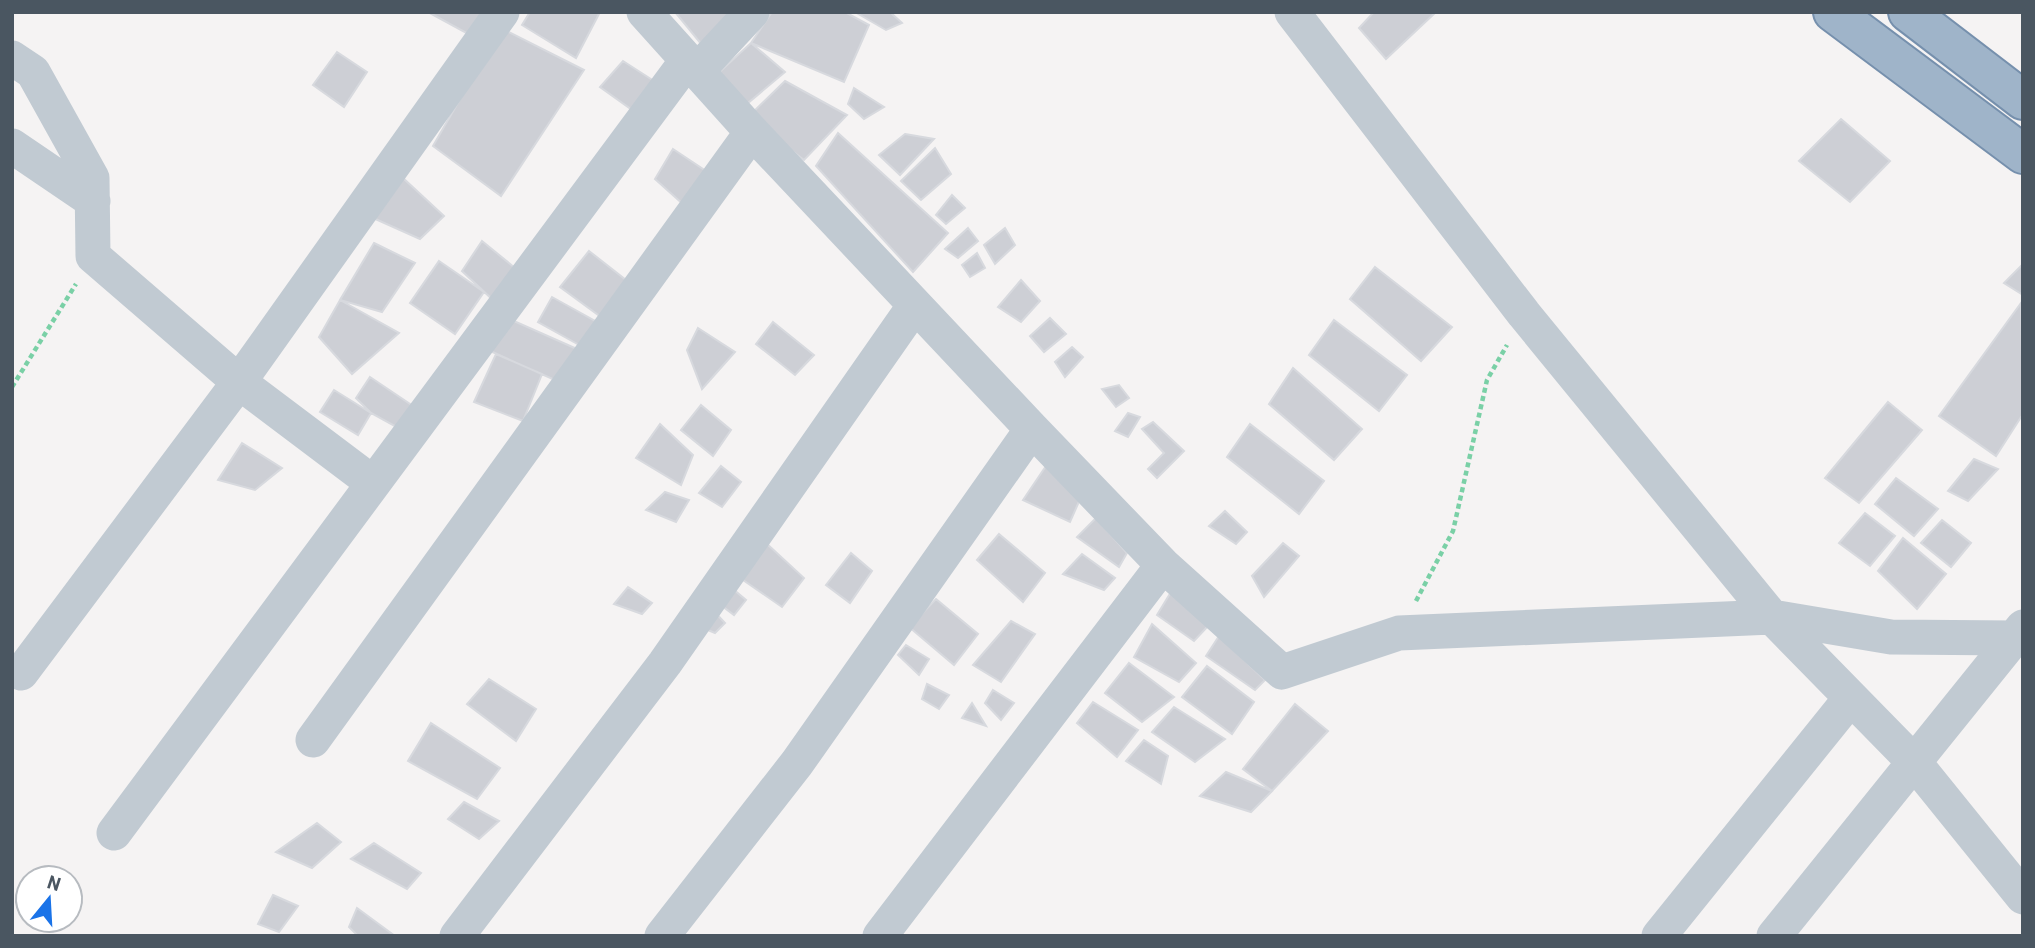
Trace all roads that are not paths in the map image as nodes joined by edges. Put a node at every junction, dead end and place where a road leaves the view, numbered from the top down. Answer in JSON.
{"nodes":[{"id":1,"x":502,"y":12,"type":"edge"},
{"id":2,"x":644,"y":12,"type":"edge"},
{"id":3,"x":752,"y":12,"type":"edge"},
{"id":4,"x":1292,"y":12,"type":"edge"},
{"id":5,"x":1833,"y":12,"type":"edge"},
{"id":6,"x":1908,"y":12,"type":"edge"},
{"id":7,"x":12,"y":58,"type":"edge"},
{"id":8,"x":692,"y":66,"type":"junction"},
{"id":9,"x":2023,"y":100,"type":"edge"},
{"id":10,"x":752,"y":132,"type":"junction"},
{"id":11,"x":12,"y":146,"type":"edge"},
{"id":12,"x":2023,"y":154,"type":"edge"},
{"id":13,"x":93,"y":201,"type":"junction"},
{"id":14,"x":915,"y":305,"type":"junction"},
{"id":15,"x":239,"y":382,"type":"junction"},
{"id":16,"x":1031,"y":429,"type":"junction"},
{"id":17,"x":373,"y":483,"type":"junction"},
{"id":18,"x":1163,"y":565,"type":"junction"},
{"id":19,"x":1772,"y":617,"type":"junction"},
{"id":20,"x":2018,"y":633,"type":"edge"},
{"id":21,"x":21,"y":673,"type":"dead end"},
{"id":22,"x":1850,"y":699,"type":"junction"},
{"id":23,"x":313,"y":740,"type":"dead end"},
{"id":24,"x":1914,"y":762,"type":"junction"},
{"id":25,"x":114,"y":832,"type":"dead end"},
{"id":26,"x":2023,"y":897,"type":"edge"},
{"id":27,"x":457,"y":936,"type":"edge"},
{"id":28,"x":662,"y":936,"type":"edge"},
{"id":29,"x":880,"y":936,"type":"edge"},
{"id":30,"x":1659,"y":936,"type":"edge"},
{"id":31,"x":1774,"y":936,"type":"edge"}],
"edges":[{"from":1,"to":15,"type":"street"},
{"from":2,"to":8,"type":"street"},
{"from":3,"to":8,"type":"street"},
{"from":4,"to":19,"type":"street"},
{"from":5,"to":12,"type":"highway"},
{"from":6,"to":9,"type":"highway"},
{"from":7,"to":13,"type":"street"},
{"from":8,"to":10,"type":"street"},
{"from":8,"to":17,"type":"street"},
{"from":10,"to":14,"type":"street"},
{"from":10,"to":23,"type":"street"},
{"from":11,"to":13,"type":"street"},
{"from":13,"to":15,"type":"street"},
{"from":14,"to":16,"type":"street"},
{"from":14,"to":27,"type":"street"},
{"from":15,"to":17,"type":"street"},
{"from":15,"to":21,"type":"street"},
{"from":16,"to":18,"type":"street"},
{"from":16,"to":28,"type":"street"},
{"from":17,"to":25,"type":"street"},
{"from":18,"to":19,"type":"street"},
{"from":18,"to":29,"type":"street"},
{"from":19,"to":20,"type":"street"},
{"from":19,"to":22,"type":"street"},
{"from":20,"to":24,"type":"street"},
{"from":22,"to":24,"type":"street"},
{"from":22,"to":30,"type":"street"},
{"from":24,"to":26,"type":"street"},
{"from":24,"to":31,"type":"street"}]}
